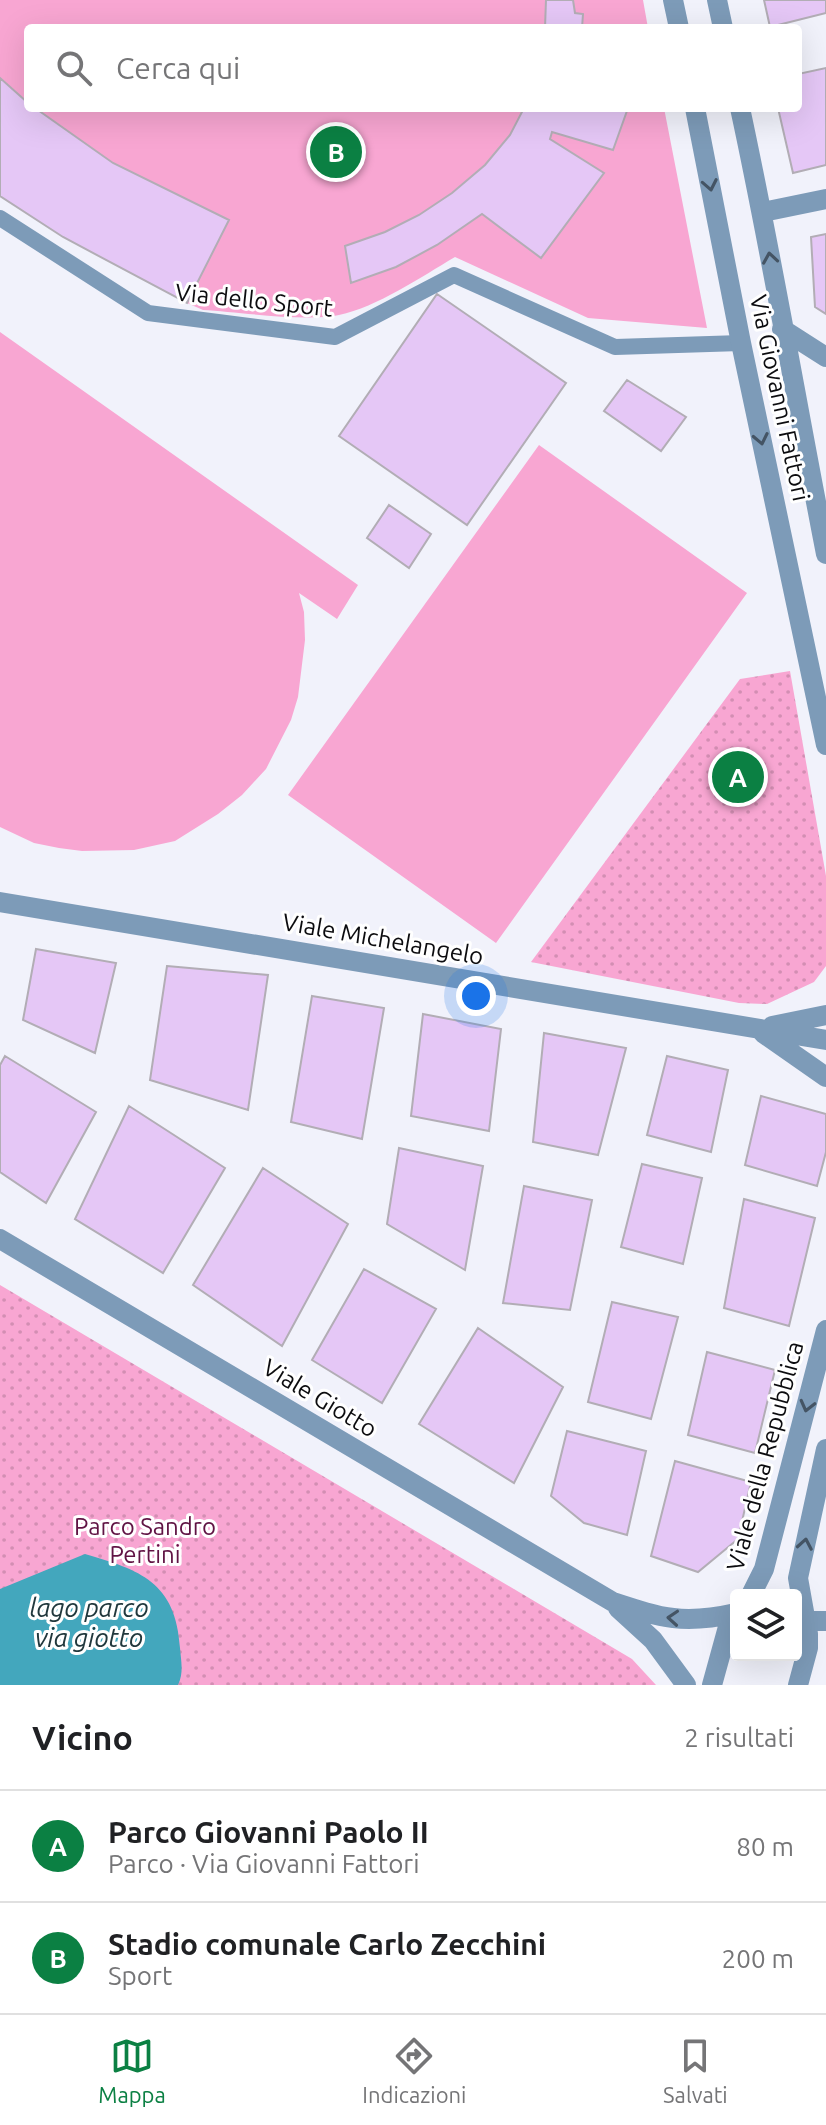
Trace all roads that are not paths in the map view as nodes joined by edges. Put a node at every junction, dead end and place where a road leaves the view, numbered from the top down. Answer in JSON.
{"nodes":[{"id":1,"x":673,"y":0,"type":"edge"},
{"id":2,"x":717,"y":0,"type":"edge"},
{"id":3,"x":678,"y":24,"type":"edge"},
{"id":4,"x":722,"y":24,"type":"edge"},
{"id":5,"x":696,"y":112,"type":"edge"},
{"id":6,"x":741,"y":112,"type":"edge"},
{"id":7,"x":826,"y":199,"type":"edge"},
{"id":8,"x":763,"y":212,"type":"junction"},
{"id":9,"x":0,"y":218,"type":"edge"},
{"id":10,"x":782,"y":329,"type":"junction"},
{"id":11,"x":741,"y":343,"type":"junction"},
{"id":12,"x":826,"y":357,"type":"edge"},
{"id":13,"x":826,"y":554,"type":"edge"},
{"id":14,"x":826,"y":745,"type":"edge"},
{"id":15,"x":0,"y":902,"type":"edge"},
{"id":16,"x":826,"y":1003,"type":"edge"},
{"id":17,"x":817,"y":1017,"type":"edge"},
{"id":18,"x":757,"y":1029,"type":"junction"},
{"id":19,"x":826,"y":1040,"type":"edge"},
{"id":20,"x":826,"y":1077,"type":"edge"},
{"id":21,"x":0,"y":1239,"type":"edge"},
{"id":22,"x":826,"y":1330,"type":"edge"},
{"id":23,"x":826,"y":1449,"type":"edge"},
{"id":24,"x":754,"y":1589,"type":"edge"},
{"id":25,"x":799,"y":1589,"type":"edge"},
{"id":26,"x":613,"y":1602,"type":"junction"},
{"id":27,"x":730,"y":1615,"type":"edge"},
{"id":28,"x":802,"y":1615,"type":"edge"},
{"id":29,"x":802,"y":1620,"type":"edge"},
{"id":30,"x":826,"y":1621,"type":"edge"},
{"id":31,"x":730,"y":1624,"type":"edge"},
{"id":32,"x":686,"y":1685,"type":"edge"},
{"id":33,"x":712,"y":1685,"type":"edge"},
{"id":34,"x":798,"y":1685,"type":"edge"}],
"edges":[{"from":1,"to":3,"type":"street"},
{"from":2,"to":4,"type":"street"},
{"from":5,"to":11,"type":"street","name":"Via Giovanni Fattori","one_way":true},
{"from":6,"to":8,"type":"street","name":"Via Giovanni Fattori"},
{"from":7,"to":8,"type":"street"},
{"from":10,"to":8,"type":"street","name":"Via Giovanni Fattori","one_way":true},
{"from":9,"to":11,"type":"lane","name":"Via dello Sport"},
{"from":10,"to":12,"type":"street"},
{"from":10,"to":13,"type":"street","name":"Via Giovanni Fattori"},
{"from":11,"to":14,"type":"street","name":"Via Giovanni Fattori","one_way":true},
{"from":15,"to":18,"type":"street","name":"Viale Michelangelo"},
{"from":16,"to":17,"type":"street"},
{"from":17,"to":18,"type":"street","name":"Viale Michelangelo"},
{"from":18,"to":19,"type":"street","name":"Viale Michelangelo"},
{"from":18,"to":20,"type":"street","name":"Viale Michelangelo"},
{"from":21,"to":26,"type":"street","name":"Viale Giotto"},
{"from":22,"to":24,"type":"street","name":"Viale della Repubblica","one_way":true},
{"from":25,"to":23,"type":"street","one_way":true},
{"from":27,"to":26,"type":"street","name":"Viale Giotto","one_way":true},
{"from":26,"to":32,"type":"street","name":"Viale Giotto"},
{"from":28,"to":30,"type":"street"},
{"from":29,"to":34,"type":"street"},
{"from":31,"to":33,"type":"street"}]}
